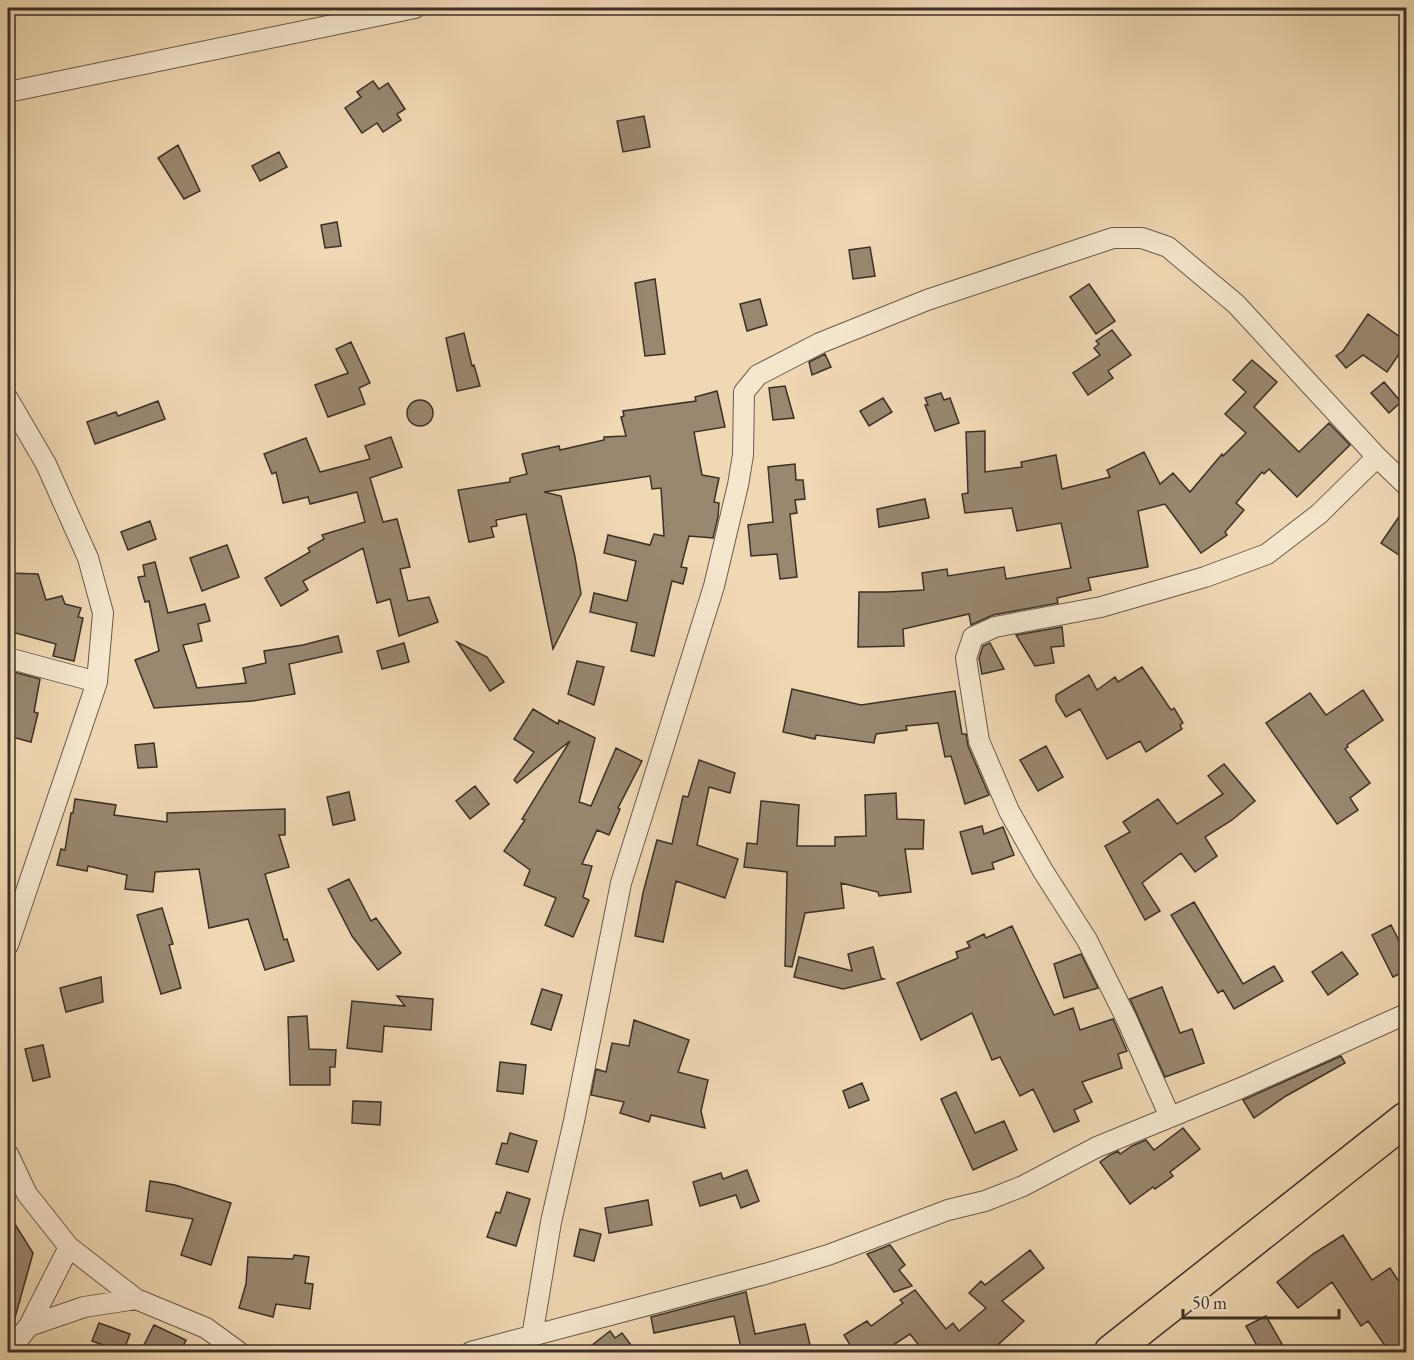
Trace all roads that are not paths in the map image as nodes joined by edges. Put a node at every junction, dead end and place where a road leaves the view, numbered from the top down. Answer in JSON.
{"nodes":[{"id":1,"x":415,"y":8,"type":"edge"},
{"id":2,"x":8,"y":92,"type":"edge"},
{"id":3,"x":8,"y":399,"type":"edge"},
{"id":4,"x":1377,"y":457,"type":"junction"},
{"id":5,"x":1407,"y":485,"type":"edge"},
{"id":6,"x":8,"y":658,"type":"edge"},
{"id":7,"x":97,"y":682,"type":"junction"},
{"id":8,"x":8,"y":945,"type":"edge"},
{"id":9,"x":1407,"y":1014,"type":"edge"},
{"id":10,"x":1170,"y":1117,"type":"junction"},
{"id":11,"x":1407,"y":1119,"type":"edge"},
{"id":12,"x":8,"y":1154,"type":"edge"},
{"id":13,"x":69,"y":1246,"type":"junction"},
{"id":14,"x":136,"y":1299,"type":"junction"},
{"id":15,"x":29,"y":1326,"type":"junction"},
{"id":16,"x":532,"y":1337,"type":"junction"},
{"id":17,"x":8,"y":1352,"type":"edge"},
{"id":18,"x":239,"y":1353,"type":"edge"},
{"id":19,"x":471,"y":1353,"type":"edge"},
{"id":20,"x":1111,"y":1353,"type":"edge"}],
"edges":[{"from":1,"to":2,"type":"street"},
{"from":3,"to":7,"type":"street"},
{"from":4,"to":5,"type":"street"},
{"from":4,"to":10,"type":"street"},
{"from":4,"to":16,"type":"street"},
{"from":6,"to":7,"type":"street"},
{"from":7,"to":8,"type":"street"},
{"from":9,"to":10,"type":"street"},
{"from":10,"to":16,"type":"street"},
{"from":11,"to":20,"type":"highway"},
{"from":12,"to":13,"type":"street"},
{"from":13,"to":14,"type":"street"},
{"from":13,"to":15,"type":"street"},
{"from":14,"to":15,"type":"street"},
{"from":14,"to":18,"type":"street"},
{"from":15,"to":17,"type":"street"},
{"from":16,"to":19,"type":"street"}]}
